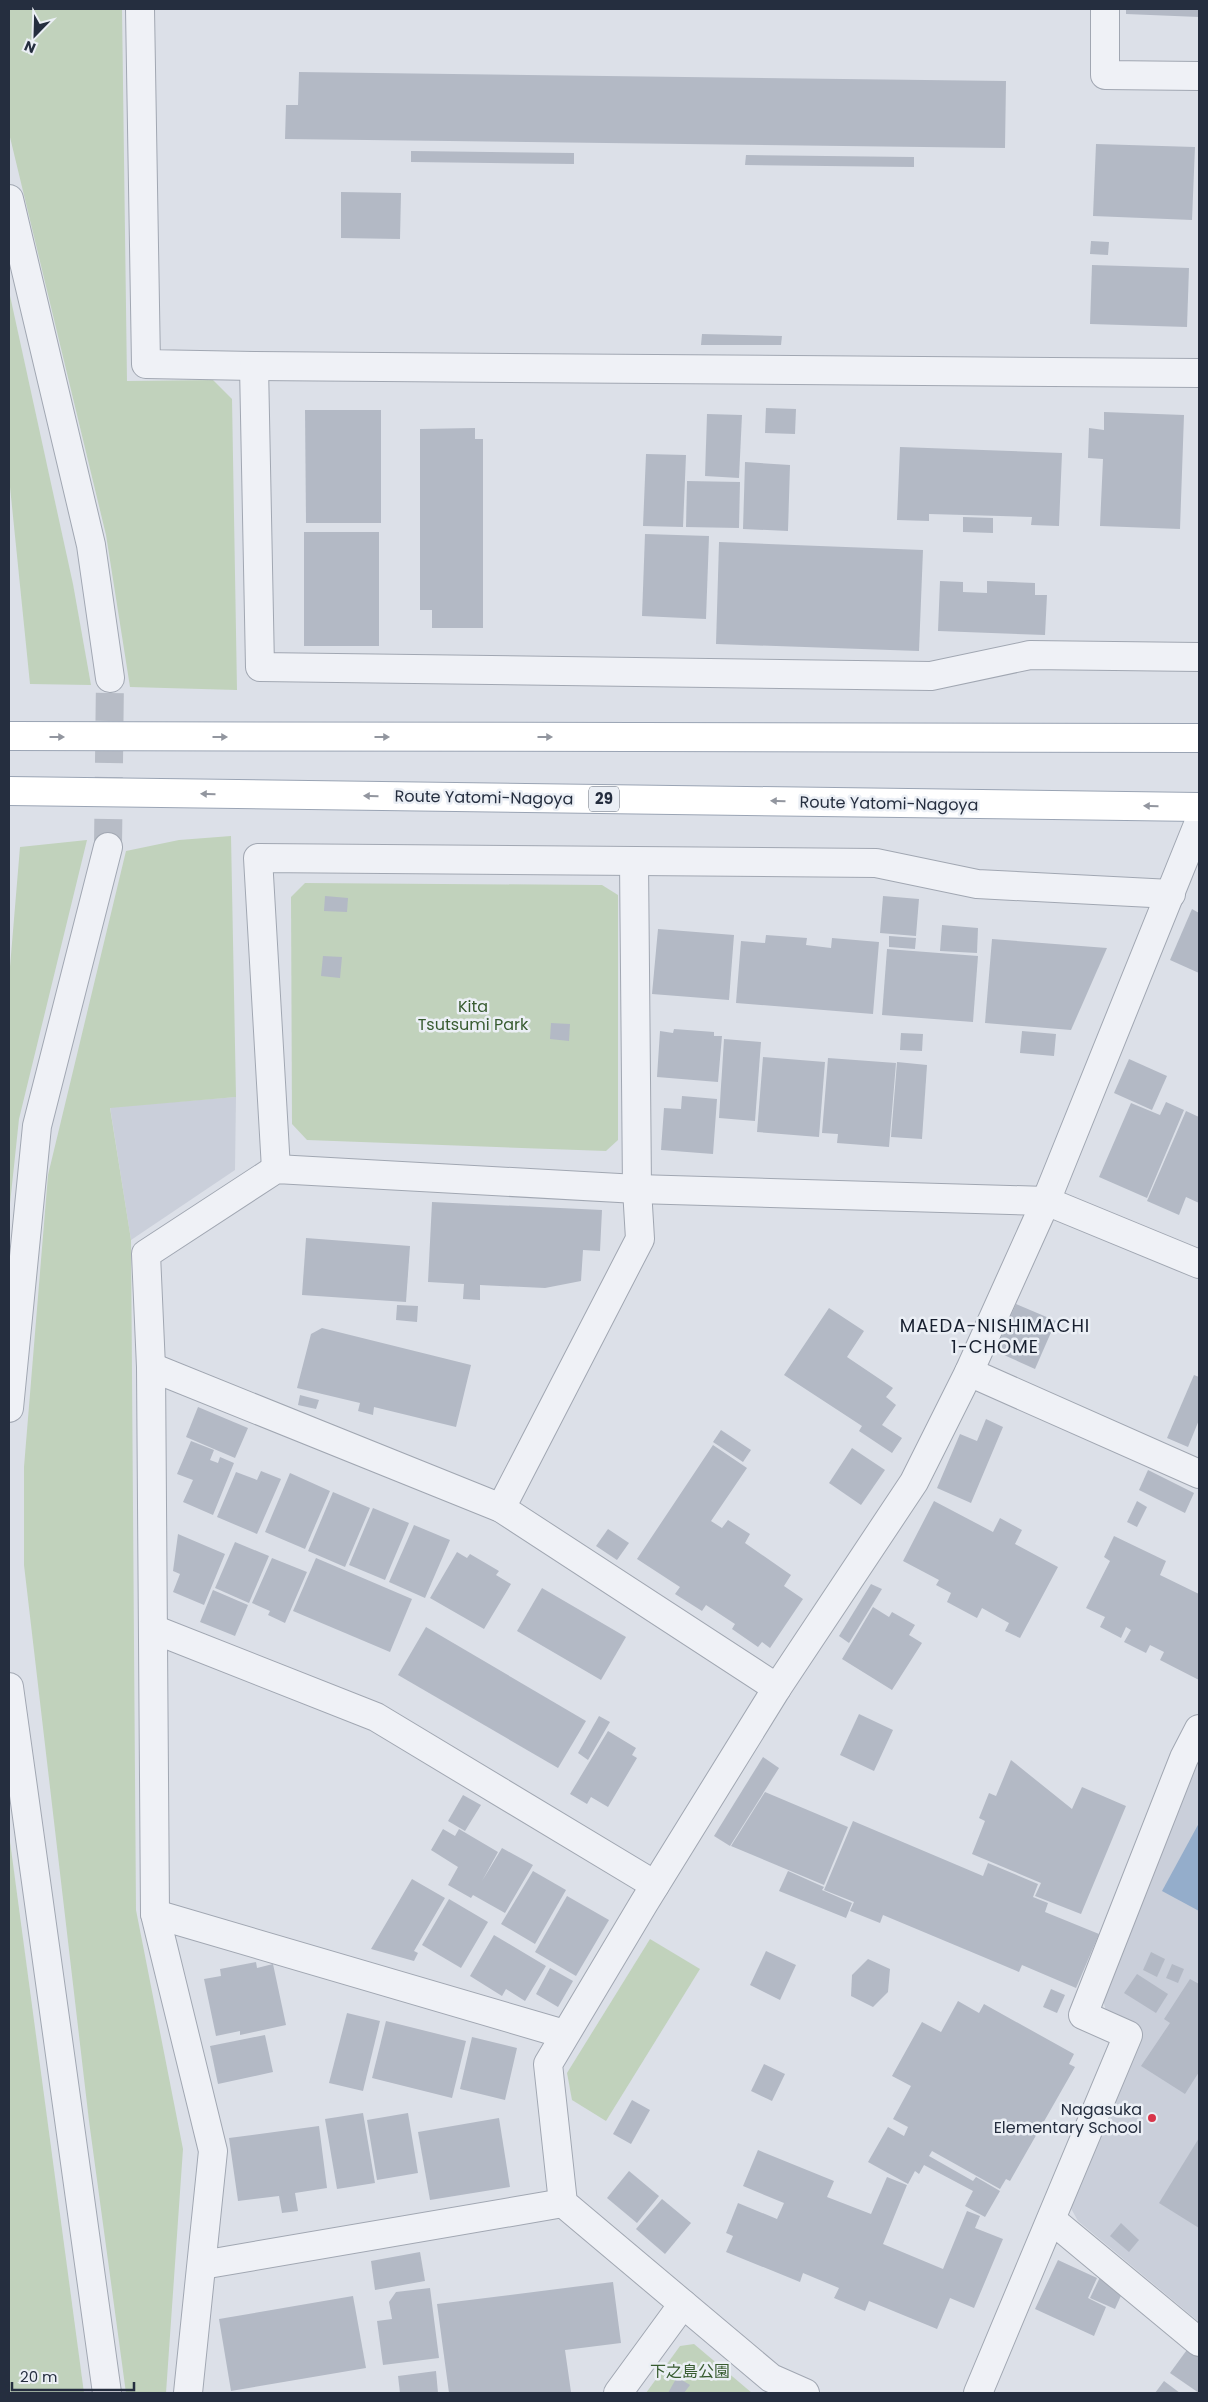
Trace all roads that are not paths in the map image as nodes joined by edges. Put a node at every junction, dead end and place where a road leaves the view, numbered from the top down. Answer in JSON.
{"nodes":[{"id":1,"x":140,"y":9,"type":"edge"},
{"id":2,"x":1105,"y":9,"type":"edge"},
{"id":3,"x":1199,"y":76,"type":"edge"},
{"id":4,"x":9,"y":199,"type":"edge"},
{"id":5,"x":254,"y":366,"type":"junction"},
{"id":6,"x":1199,"y":373,"type":"edge"},
{"id":7,"x":1199,"y":657,"type":"edge"},
{"id":8,"x":110,"y":678,"type":"tunnel mouth"},
{"id":9,"x":9,"y":736,"type":"edge"},
{"id":10,"x":1199,"y":738,"type":"edge"},
{"id":11,"x":9,"y":791,"type":"edge"},
{"id":12,"x":1199,"y":807,"type":"edge"},
{"id":13,"x":1199,"y":822,"type":"edge"},
{"id":14,"x":108,"y":848,"type":"tunnel mouth"},
{"id":15,"x":634,"y":861,"type":"junction"},
{"id":16,"x":1171,"y":894,"type":"junction"},
{"id":17,"x":276,"y":1169,"type":"junction"},
{"id":18,"x":637,"y":1189,"type":"junction"},
{"id":19,"x":1046,"y":1201,"type":"junction"},
{"id":20,"x":1199,"y":1264,"type":"edge"},
{"id":21,"x":151,"y":1367,"type":"junction"},
{"id":22,"x":969,"y":1372,"type":"junction"},
{"id":23,"x":9,"y":1408,"type":"edge"},
{"id":24,"x":1199,"y":1474,"type":"edge"},
{"id":25,"x":501,"y":1508,"type":"junction"},
{"id":26,"x":153,"y":1629,"type":"junction"},
{"id":27,"x":9,"y":1687,"type":"edge"},
{"id":28,"x":777,"y":1688,"type":"junction"},
{"id":29,"x":1199,"y":1729,"type":"edge"},
{"id":30,"x":655,"y":1885,"type":"junction"},
{"id":31,"x":156,"y":1914,"type":"junction"},
{"id":32,"x":564,"y":2034,"type":"junction"},
{"id":33,"x":564,"y":2203,"type":"junction"},
{"id":34,"x":1052,"y":2220,"type":"junction"},
{"id":35,"x":202,"y":2265,"type":"junction"},
{"id":36,"x":683,"y":2304,"type":"junction"},
{"id":37,"x":1199,"y":2342,"type":"edge"},
{"id":38,"x":107,"y":2393,"type":"edge"},
{"id":39,"x":188,"y":2393,"type":"edge"},
{"id":40,"x":618,"y":2393,"type":"edge"},
{"id":41,"x":805,"y":2393,"type":"edge"},
{"id":42,"x":978,"y":2393,"type":"edge"}],
"edges":[{"from":1,"to":5,"type":"street"},
{"from":2,"to":3,"type":"street"},
{"from":4,"to":8,"type":"street"},
{"from":5,"to":6,"type":"street"},
{"from":5,"to":7,"type":"street"},
{"from":9,"to":10,"type":"main road","one_way":true},
{"from":12,"to":11,"type":"main road","name":"Route Yatomi-Nagoya","number":"29","one_way":true},
{"from":13,"to":16,"type":"street"},
{"from":14,"to":23,"type":"street"},
{"from":15,"to":16,"type":"street"},
{"from":15,"to":17,"type":"street"},
{"from":15,"to":18,"type":"street"},
{"from":16,"to":19,"type":"street"},
{"from":17,"to":18,"type":"street"},
{"from":17,"to":21,"type":"street"},
{"from":18,"to":19,"type":"street"},
{"from":18,"to":25,"type":"street"},
{"from":19,"to":20,"type":"street"},
{"from":19,"to":22,"type":"street"},
{"from":21,"to":25,"type":"street"},
{"from":21,"to":26,"type":"street"},
{"from":22,"to":24,"type":"street"},
{"from":22,"to":28,"type":"street"},
{"from":25,"to":28,"type":"street"},
{"from":26,"to":30,"type":"street"},
{"from":26,"to":31,"type":"street"},
{"from":27,"to":38,"type":"street"},
{"from":28,"to":30,"type":"street"},
{"from":29,"to":34,"type":"street"},
{"from":30,"to":32,"type":"street"},
{"from":31,"to":32,"type":"street"},
{"from":31,"to":35,"type":"street"},
{"from":32,"to":33,"type":"street"},
{"from":33,"to":35,"type":"street"},
{"from":33,"to":36,"type":"street"},
{"from":34,"to":37,"type":"street"},
{"from":34,"to":42,"type":"street"},
{"from":35,"to":39,"type":"street"},
{"from":36,"to":40,"type":"street"},
{"from":36,"to":41,"type":"street"}]}
